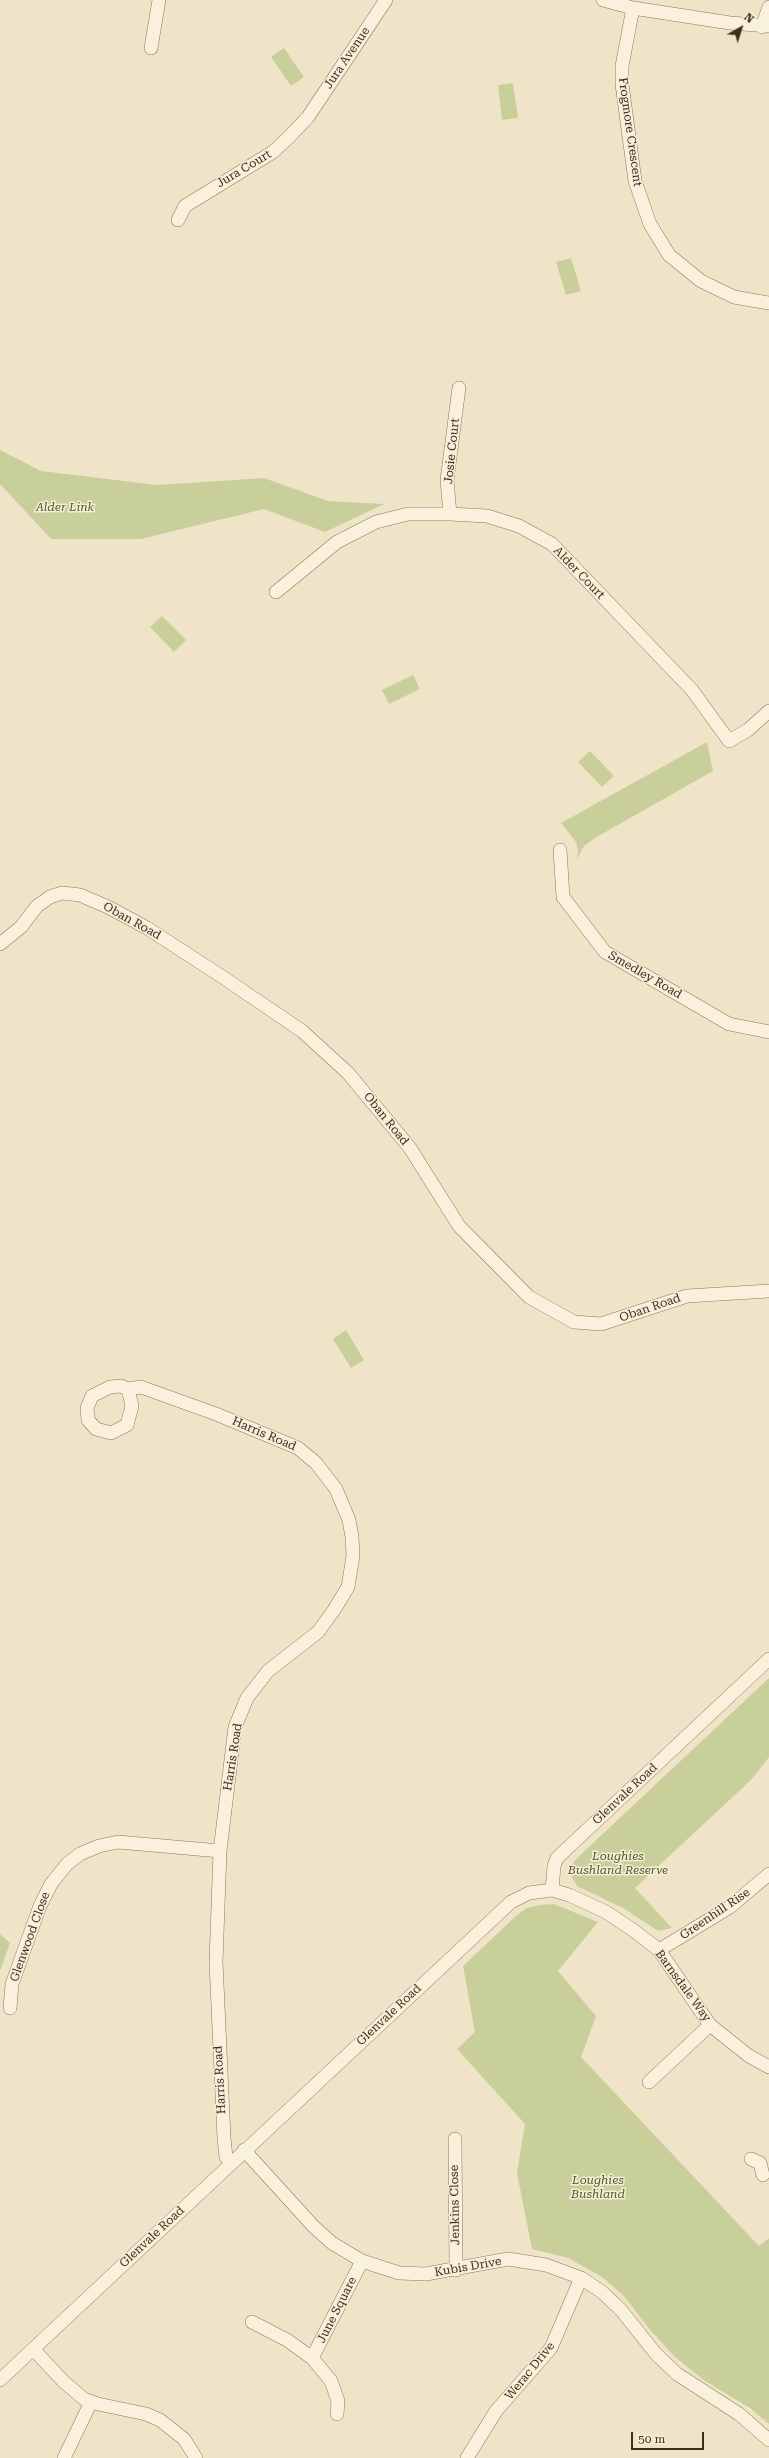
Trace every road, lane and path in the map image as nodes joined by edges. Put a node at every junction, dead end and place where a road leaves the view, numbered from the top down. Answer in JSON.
{"nodes":[{"id":1,"x":159,"y":0,"type":"edge"},
{"id":2,"x":386,"y":0,"type":"edge"},
{"id":3,"x":603,"y":0,"type":"edge"},
{"id":4,"x":769,"y":7,"type":"edge"},
{"id":5,"x":633,"y":8,"type":"junction"},
{"id":6,"x":766,"y":27,"type":"edge"},
{"id":7,"x":151,"y":48,"type":"dead end"},
{"id":8,"x":308,"y":117,"type":"joint"},
{"id":9,"x":178,"y":220,"type":"dead end"},
{"id":10,"x":769,"y":303,"type":"edge"},
{"id":11,"x":459,"y":388,"type":"dead end"},
{"id":12,"x":450,"y":514,"type":"junction"},
{"id":13,"x":276,"y":592,"type":"dead end"},
{"id":14,"x":769,"y":711,"type":"edge"},
{"id":15,"x":560,"y":850,"type":"dead end"},
{"id":16,"x":0,"y":944,"type":"edge"},
{"id":17,"x":769,"y":1032,"type":"edge"},
{"id":18,"x":769,"y":1291,"type":"edge"},
{"id":19,"x":128,"y":1389,"type":"dead end"},
{"id":20,"x":769,"y":1659,"type":"edge"},
{"id":21,"x":220,"y":1852,"type":"junction"},
{"id":22,"x":768,"y":1879,"type":"edge"},
{"id":23,"x":552,"y":1890,"type":"junction"},
{"id":24,"x":659,"y":1950,"type":"junction"},
{"id":25,"x":10,"y":2008,"type":"dead end"},
{"id":26,"x":710,"y":2024,"type":"junction"},
{"id":27,"x":769,"y":2067,"type":"edge"},
{"id":28,"x":647,"y":2084,"type":"dead end"},
{"id":29,"x":455,"y":2140,"type":"dead end"},
{"id":30,"x":244,"y":2150,"type":"junction"},
{"id":31,"x":231,"y":2162,"type":"junction"},
{"id":32,"x":362,"y":2262,"type":"junction"},
{"id":33,"x":456,"y":2270,"type":"junction"},
{"id":34,"x":581,"y":2278,"type":"junction"},
{"id":35,"x":252,"y":2322,"type":"dead end"},
{"id":36,"x":33,"y":2349,"type":"junction"},
{"id":37,"x":312,"y":2358,"type":"junction"},
{"id":38,"x":0,"y":2380,"type":"edge"},
{"id":39,"x":91,"y":2402,"type":"junction"},
{"id":40,"x":337,"y":2414,"type":"dead end"},
{"id":41,"x":769,"y":2440,"type":"edge"},
{"id":42,"x":64,"y":2458,"type":"edge"},
{"id":43,"x":196,"y":2458,"type":"edge"},
{"id":44,"x":468,"y":2458,"type":"edge"}],
"edges":[{"from":1,"to":7,"type":"street"},
{"from":2,"to":8,"type":"street","name":"Jura Avenue"},
{"from":3,"to":5,"type":"street"},
{"from":4,"to":6,"type":"street"},
{"from":5,"to":6,"type":"street"},
{"from":5,"to":10,"type":"street","name":"Frogmore Crescent"},
{"from":8,"to":9,"type":"street","name":"Jura Court"},
{"from":11,"to":12,"type":"street","name":"Josie Court"},
{"from":12,"to":13,"type":"street","name":"Alder Court"},
{"from":12,"to":14,"type":"street","name":"Alder Court"},
{"from":15,"to":17,"type":"street","name":"Smedley Road"},
{"from":16,"to":18,"type":"street","name":"Oban Road"},
{"from":19,"to":21,"type":"street","name":"Harris Road"},
{"from":20,"to":23,"type":"street","name":"Glenvale Road"},
{"from":21,"to":25,"type":"street","name":"Glenwood Close"},
{"from":21,"to":31,"type":"street","name":"Harris Road"},
{"from":22,"to":24,"type":"street","name":"Greenhill Rise"},
{"from":23,"to":24,"type":"street","name":"Barnsdale Way"},
{"from":23,"to":30,"type":"street","name":"Glenvale Road"},
{"from":24,"to":26,"type":"street","name":"Barnsdale Way"},
{"from":26,"to":27,"type":"street","name":"Barnsdale Way"},
{"from":26,"to":28,"type":"street"},
{"from":29,"to":33,"type":"street","name":"Jenkins Close"},
{"from":30,"to":31,"type":"street","name":"Glenvale Road"},
{"from":30,"to":32,"type":"street","name":"Kubis Drive"},
{"from":31,"to":36,"type":"street","name":"Glenvale Road"},
{"from":32,"to":33,"type":"street","name":"Kubis Drive"},
{"from":32,"to":37,"type":"street","name":"June Square"},
{"from":33,"to":34,"type":"street","name":"Kubis Drive"},
{"from":34,"to":41,"type":"street","name":"Kubis Drive"},
{"from":34,"to":44,"type":"street","name":"Werac Drive"},
{"from":35,"to":37,"type":"street","name":"June Square"},
{"from":36,"to":38,"type":"street","name":"Glenvale Road"},
{"from":36,"to":39,"type":"street"},
{"from":37,"to":40,"type":"street","name":"June Square"},
{"from":39,"to":42,"type":"street"},
{"from":39,"to":43,"type":"street"}]}
